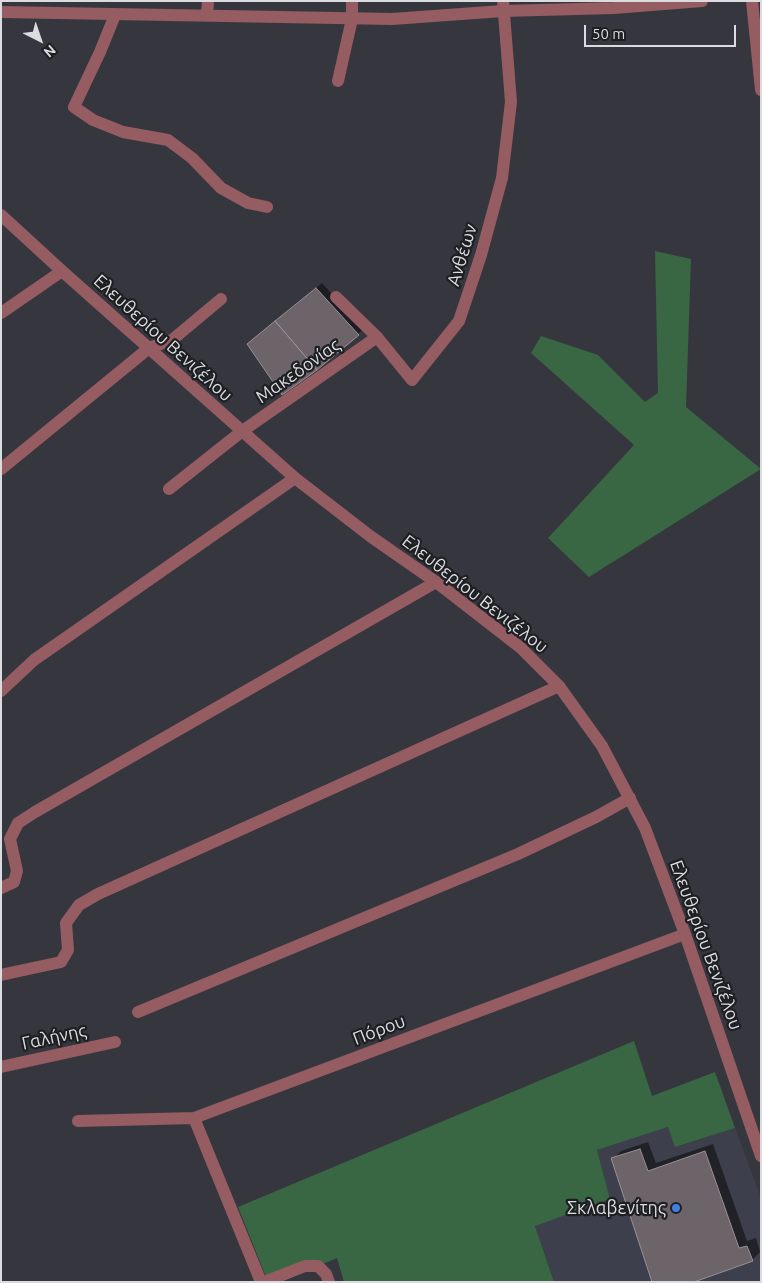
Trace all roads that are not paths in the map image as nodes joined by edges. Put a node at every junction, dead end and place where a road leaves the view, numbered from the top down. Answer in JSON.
{"nodes":[{"id":1,"x":208,"y":1,"type":"edge"},
{"id":2,"x":352,"y":1,"type":"edge"},
{"id":3,"x":702,"y":1,"type":"edge"},
{"id":4,"x":752,"y":1,"type":"edge"},
{"id":5,"x":614,"y":4,"type":"edge"},
{"id":6,"x":503,"y":6,"type":"edge"},
{"id":7,"x":1,"y":12,"type":"edge"},
{"id":8,"x":115,"y":15,"type":"junction"},
{"id":9,"x":207,"y":15,"type":"junction"},
{"id":10,"x":352,"y":19,"type":"junction"},
{"id":11,"x":338,"y":80,"type":"dead end"},
{"id":12,"x":761,"y":90,"type":"edge"},
{"id":13,"x":267,"y":207,"type":"dead end"},
{"id":14,"x":1,"y":215,"type":"edge"},
{"id":15,"x":62,"y":271,"type":"junction"},
{"id":16,"x":336,"y":297,"type":"dead end"},
{"id":17,"x":221,"y":299,"type":"dead end"},
{"id":18,"x":1,"y":313,"type":"edge"},
{"id":19,"x":377,"y":337,"type":"junction"},
{"id":20,"x":149,"y":348,"type":"junction"},
{"id":21,"x":241,"y":432,"type":"junction"},
{"id":22,"x":1,"y":469,"type":"edge"},
{"id":23,"x":294,"y":478,"type":"junction"},
{"id":24,"x":169,"y":489,"type":"dead end"},
{"id":25,"x":436,"y":582,"type":"junction"},
{"id":26,"x":559,"y":686,"type":"junction"},
{"id":27,"x":1,"y":691,"type":"edge"},
{"id":28,"x":630,"y":798,"type":"junction"},
{"id":29,"x":1,"y":888,"type":"edge"},
{"id":30,"x":684,"y":934,"type":"junction"},
{"id":31,"x":1,"y":975,"type":"edge"},
{"id":32,"x":138,"y":1012,"type":"dead end"},
{"id":33,"x":115,"y":1042,"type":"dead end"},
{"id":34,"x":1,"y":1067,"type":"edge"},
{"id":35,"x":194,"y":1118,"type":"junction"},
{"id":36,"x":78,"y":1121,"type":"dead end"},
{"id":37,"x":761,"y":1156,"type":"edge"},
{"id":38,"x":263,"y":1282,"type":"edge"},
{"id":39,"x":329,"y":1282,"type":"edge"}],
"edges":[{"from":1,"to":9,"type":"street"},
{"from":2,"to":10,"type":"street"},
{"from":3,"to":5,"type":"street"},
{"from":4,"to":12,"type":"street"},
{"from":5,"to":6,"type":"street"},
{"from":6,"to":10,"type":"street"},
{"from":6,"to":19,"type":"street","name":"Ανθέων"},
{"from":7,"to":8,"type":"street"},
{"from":8,"to":9,"type":"street"},
{"from":8,"to":13,"type":"street"},
{"from":9,"to":10,"type":"street"},
{"from":10,"to":11,"type":"street"},
{"from":14,"to":15,"type":"street","name":"Ελευθερίου Βενιζέλου"},
{"from":15,"to":18,"type":"street"},
{"from":15,"to":20,"type":"street","name":"Ελευθερίου Βενιζέλου"},
{"from":16,"to":19,"type":"street","name":"Ανθέων"},
{"from":17,"to":20,"type":"street"},
{"from":19,"to":21,"type":"street","name":"Μακεδονίας"},
{"from":20,"to":21,"type":"street","name":"Ελευθερίου Βενιζέλου"},
{"from":20,"to":22,"type":"street"},
{"from":21,"to":23,"type":"street","name":"Ελευθερίου Βενιζέλου"},
{"from":21,"to":24,"type":"street","name":"Μακεδονίας"},
{"from":23,"to":25,"type":"street","name":"Ελευθερίου Βενιζέλου"},
{"from":23,"to":27,"type":"street"},
{"from":25,"to":26,"type":"street","name":"Ελευθερίου Βενιζέλου"},
{"from":25,"to":29,"type":"street"},
{"from":26,"to":28,"type":"street","name":"Ελευθερίου Βενιζέλου"},
{"from":26,"to":31,"type":"street"},
{"from":28,"to":30,"type":"street","name":"Ελευθερίου Βενιζέλου"},
{"from":28,"to":32,"type":"street"},
{"from":30,"to":35,"type":"street","name":"Πόρου"},
{"from":30,"to":37,"type":"street","name":"Ελευθερίου Βενιζέλου"},
{"from":33,"to":34,"type":"street","name":"Γαλήνης"},
{"from":35,"to":36,"type":"street","name":"Πόρου"},
{"from":35,"to":38,"type":"street"},
{"from":38,"to":39,"type":"street"}]}
